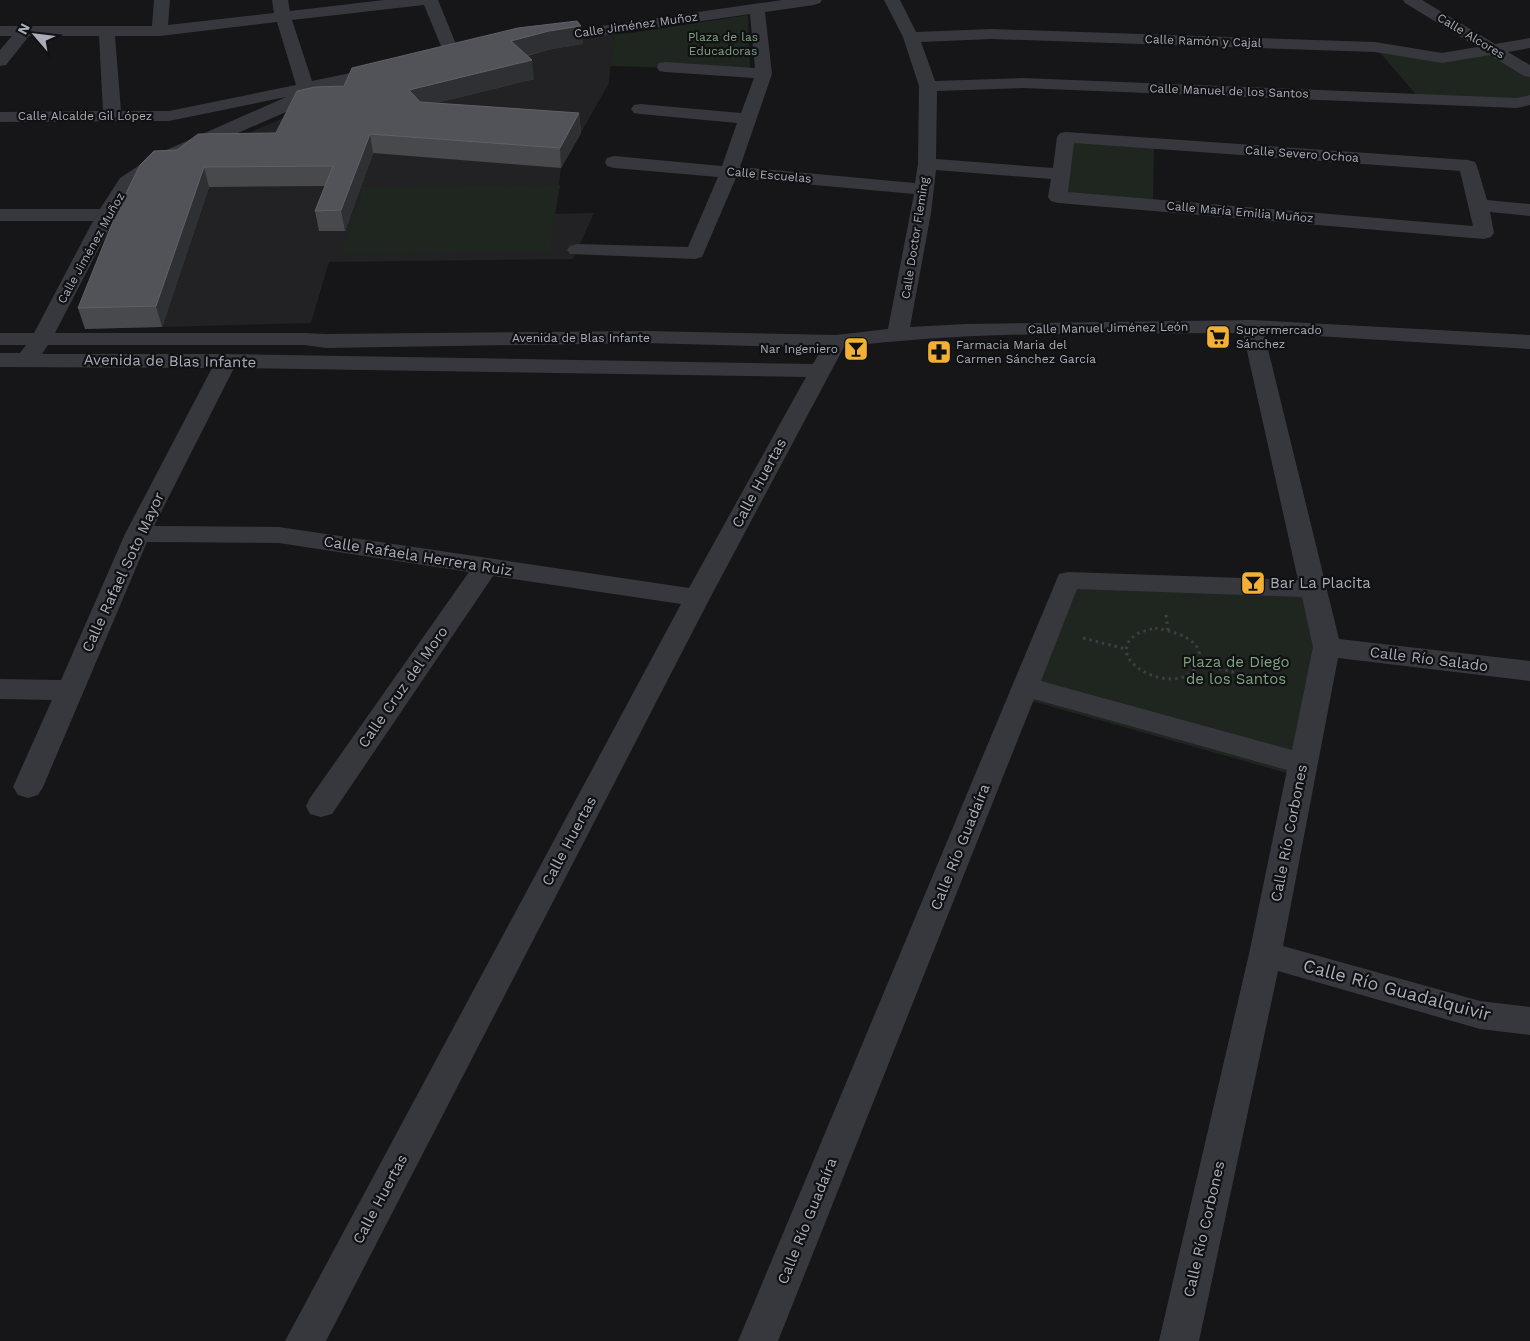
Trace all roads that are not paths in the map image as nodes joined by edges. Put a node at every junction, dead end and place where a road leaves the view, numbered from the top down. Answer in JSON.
{"nodes":[{"id":1,"x":162,"y":0,"type":"edge"},
{"id":2,"x":280,"y":0,"type":"edge"},
{"id":3,"x":424,"y":0,"type":"edge"},
{"id":4,"x":430,"y":0,"type":"edge"},
{"id":5,"x":814,"y":0,"type":"edge"},
{"id":6,"x":892,"y":0,"type":"edge"},
{"id":7,"x":1411,"y":0,"type":"edge"},
{"id":8,"x":757,"y":9,"type":"junction"},
{"id":9,"x":283,"y":16,"type":"junction"},
{"id":10,"x":0,"y":31,"type":"edge"},
{"id":11,"x":24,"y":31,"type":"junction"},
{"id":12,"x":160,"y":31,"type":"junction"},
{"id":13,"x":106,"y":32,"type":"junction"},
{"id":14,"x":911,"y":37,"type":"junction"},
{"id":15,"x":528,"y":42,"type":"edge"},
{"id":16,"x":1530,"y":44,"type":"edge"},
{"id":17,"x":1493,"y":49,"type":"junction"},
{"id":18,"x":471,"y":51,"type":"edge"},
{"id":19,"x":452,"y":54,"type":"junction"},
{"id":20,"x":434,"y":59,"type":"edge"},
{"id":21,"x":0,"y":61,"type":"edge"},
{"id":22,"x":665,"y":67,"type":"dead end"},
{"id":23,"x":398,"y":68,"type":"edge"},
{"id":24,"x":1530,"y":72,"type":"edge"},
{"id":25,"x":764,"y":74,"type":"junction"},
{"id":26,"x":928,"y":86,"type":"junction"},
{"id":27,"x":306,"y":88,"type":"junction"},
{"id":28,"x":1530,"y":100,"type":"edge"},
{"id":29,"x":640,"y":109,"type":"dead end"},
{"id":30,"x":112,"y":116,"type":"junction"},
{"id":31,"x":0,"y":117,"type":"edge"},
{"id":32,"x":749,"y":119,"type":"junction"},
{"id":33,"x":1066,"y":137,"type":"joint"},
{"id":34,"x":165,"y":138,"type":"junction"},
{"id":35,"x":614,"y":162,"type":"dead end"},
{"id":36,"x":927,"y":164,"type":"junction"},
{"id":37,"x":729,"y":172,"type":"junction"},
{"id":38,"x":1061,"y":174,"type":"junction"},
{"id":39,"x":924,"y":189,"type":"junction"},
{"id":40,"x":1479,"y":206,"type":"junction"},
{"id":41,"x":1530,"y":210,"type":"edge"},
{"id":42,"x":0,"y":214,"type":"edge"},
{"id":43,"x":106,"y":215,"type":"junction"},
{"id":44,"x":1484,"y":233,"type":"joint"},
{"id":45,"x":577,"y":250,"type":"dead end"},
{"id":46,"x":1252,"y":326,"type":"junction"},
{"id":47,"x":898,"y":334,"type":"junction"},
{"id":48,"x":41,"y":339,"type":"junction"},
{"id":49,"x":326,"y":341,"type":"junction"},
{"id":50,"x":836,"y":342,"type":"junction"},
{"id":51,"x":1530,"y":342,"type":"edge"},
{"id":52,"x":7,"y":357,"type":"edge"},
{"id":53,"x":226,"y":361,"type":"junction"},
{"id":54,"x":313,"y":363,"type":"junction"},
{"id":55,"x":820,"y":371,"type":"junction"},
{"id":56,"x":138,"y":534,"type":"junction"},
{"id":57,"x":486,"y":567,"type":"junction"},
{"id":58,"x":1314,"y":589,"type":"junction"},
{"id":59,"x":697,"y":598,"type":"junction"},
{"id":60,"x":1327,"y":648,"type":"junction"},
{"id":61,"x":1530,"y":671,"type":"edge"},
{"id":62,"x":1026,"y":687,"type":"junction"},
{"id":63,"x":0,"y":689,"type":"edge"},
{"id":64,"x":69,"y":690,"type":"junction"},
{"id":65,"x":1303,"y":764,"type":"junction"},
{"id":66,"x":28,"y":788,"type":"dead end"},
{"id":67,"x":321,"y":806,"type":"dead end"},
{"id":68,"x":1265,"y":954,"type":"junction"},
{"id":69,"x":1530,"y":1021,"type":"edge"},
{"id":70,"x":305,"y":1341,"type":"edge"},
{"id":71,"x":758,"y":1341,"type":"edge"},
{"id":72,"x":1179,"y":1341,"type":"edge"}],
"edges":[{"from":1,"to":12,"type":"street"},
{"from":2,"to":9,"type":"street"},
{"from":3,"to":9,"type":"street"},
{"from":4,"to":19,"type":"street"},
{"from":5,"to":8,"type":"street","name":"Calle Jiménez Muñoz"},
{"from":6,"to":14,"type":"street","name":"Calle Doctor Fleming"},
{"from":7,"to":17,"type":"street","name":"Calle Alcores"},
{"from":8,"to":15,"type":"street","name":"Calle Jiménez Muñoz"},
{"from":8,"to":25,"type":"street"},
{"from":9,"to":12,"type":"street"},
{"from":9,"to":27,"type":"street"},
{"from":10,"to":11,"type":"street"},
{"from":11,"to":13,"type":"street"},
{"from":11,"to":21,"type":"street"},
{"from":12,"to":13,"type":"street"},
{"from":13,"to":30,"type":"street"},
{"from":14,"to":17,"type":"street","name":"Calle Ramón y Cajal"},
{"from":14,"to":26,"type":"street","name":"Calle Doctor Fleming"},
{"from":16,"to":17,"type":"street","name":"Calle Ramón y Cajal"},
{"from":17,"to":24,"type":"street","name":"Calle Alcores"},
{"from":18,"to":19,"type":"street"},
{"from":19,"to":20,"type":"street"},
{"from":22,"to":25,"type":"street"},
{"from":23,"to":27,"type":"street","name":"Calle Jiménez Muñoz"},
{"from":25,"to":32,"type":"street"},
{"from":26,"to":28,"type":"street","name":"Calle Manuel de los Santos"},
{"from":26,"to":36,"type":"street","name":"Calle Doctor Fleming"},
{"from":27,"to":34,"type":"street"},
{"from":27,"to":34,"type":"street","name":"Calle Jiménez Muñoz"},
{"from":29,"to":32,"type":"street"},
{"from":30,"to":31,"type":"street","name":"Calle Alcalde Gil López"},
{"from":30,"to":34,"type":"street","name":"Calle Alcalde Gil López"},
{"from":32,"to":37,"type":"street"},
{"from":33,"to":38,"type":"street","name":"Calle María Emilia Muñoz"},
{"from":33,"to":40,"type":"street","name":"Calle Severo Ochoa"},
{"from":34,"to":43,"type":"street","name":"Calle Jiménez Muñoz"},
{"from":35,"to":37,"type":"street","name":"Calle Escuelas"},
{"from":36,"to":38,"type":"street"},
{"from":36,"to":39,"type":"street","name":"Calle Doctor Fleming"},
{"from":37,"to":39,"type":"street","name":"Calle Escuelas"},
{"from":37,"to":45,"type":"street"},
{"from":38,"to":44,"type":"street","name":"Calle María Emilia Muñoz"},
{"from":39,"to":47,"type":"street","name":"Calle Doctor Fleming"},
{"from":40,"to":41,"type":"street"},
{"from":40,"to":44,"type":"street","name":"Calle Severo Ochoa"},
{"from":42,"to":43,"type":"street"},
{"from":43,"to":48,"type":"street","name":"Calle Jiménez Muñoz"},
{"from":46,"to":47,"type":"street","name":"Calle Manuel Jiménez León"},
{"from":46,"to":51,"type":"street","name":"Calle Manuel Jiménez León"},
{"from":46,"to":58,"type":"street","name":"Calle Río Corbones"},
{"from":47,"to":50,"type":"street","name":"Calle Manuel Jiménez León"},
{"from":48,"to":49,"type":"street","name":"Avenida de Blas Infante"},
{"from":48,"to":52,"type":"street"},
{"from":48,"to":52,"type":"street","name":"Avenida de Blas Infante"},
{"from":49,"to":50,"type":"street","name":"Avenida de Blas Infante"},
{"from":49,"to":54,"type":"street"},
{"from":50,"to":55,"type":"street","name":"Calle Huertas"},
{"from":52,"to":53,"type":"street","name":"Avenida de Blas Infante"},
{"from":53,"to":54,"type":"street","name":"Avenida de Blas Infante"},
{"from":53,"to":56,"type":"street","name":"Calle Rafael Soto Mayor"},
{"from":54,"to":55,"type":"street","name":"Avenida de Blas Infante"},
{"from":55,"to":59,"type":"street","name":"Calle Huertas"},
{"from":56,"to":57,"type":"street","name":"Calle Rafaela Herrera Ruiz"},
{"from":56,"to":64,"type":"street","name":"Calle Rafael Soto Mayor"},
{"from":57,"to":59,"type":"street","name":"Calle Rafaela Herrera Ruiz"},
{"from":57,"to":67,"type":"street","name":"Calle Cruz del Moro"},
{"from":58,"to":60,"type":"street","name":"Calle Río Corbones"},
{"from":58,"to":62,"type":"street","name":"Calle Río Guadaíra"},
{"from":59,"to":70,"type":"street","name":"Calle Huertas"},
{"from":60,"to":61,"type":"street","name":"Calle Río Salado"},
{"from":60,"to":65,"type":"street","name":"Calle Río Corbones"},
{"from":62,"to":65,"type":"street"},
{"from":62,"to":71,"type":"street","name":"Calle Río Guadaíra"},
{"from":63,"to":64,"type":"street"},
{"from":64,"to":66,"type":"street","name":"Calle Rafael Soto Mayor"},
{"from":65,"to":68,"type":"street","name":"Calle Río Corbones"},
{"from":68,"to":69,"type":"street","name":"Calle Río Guadalquivir"},
{"from":68,"to":72,"type":"street","name":"Calle Río Corbones"}]}
